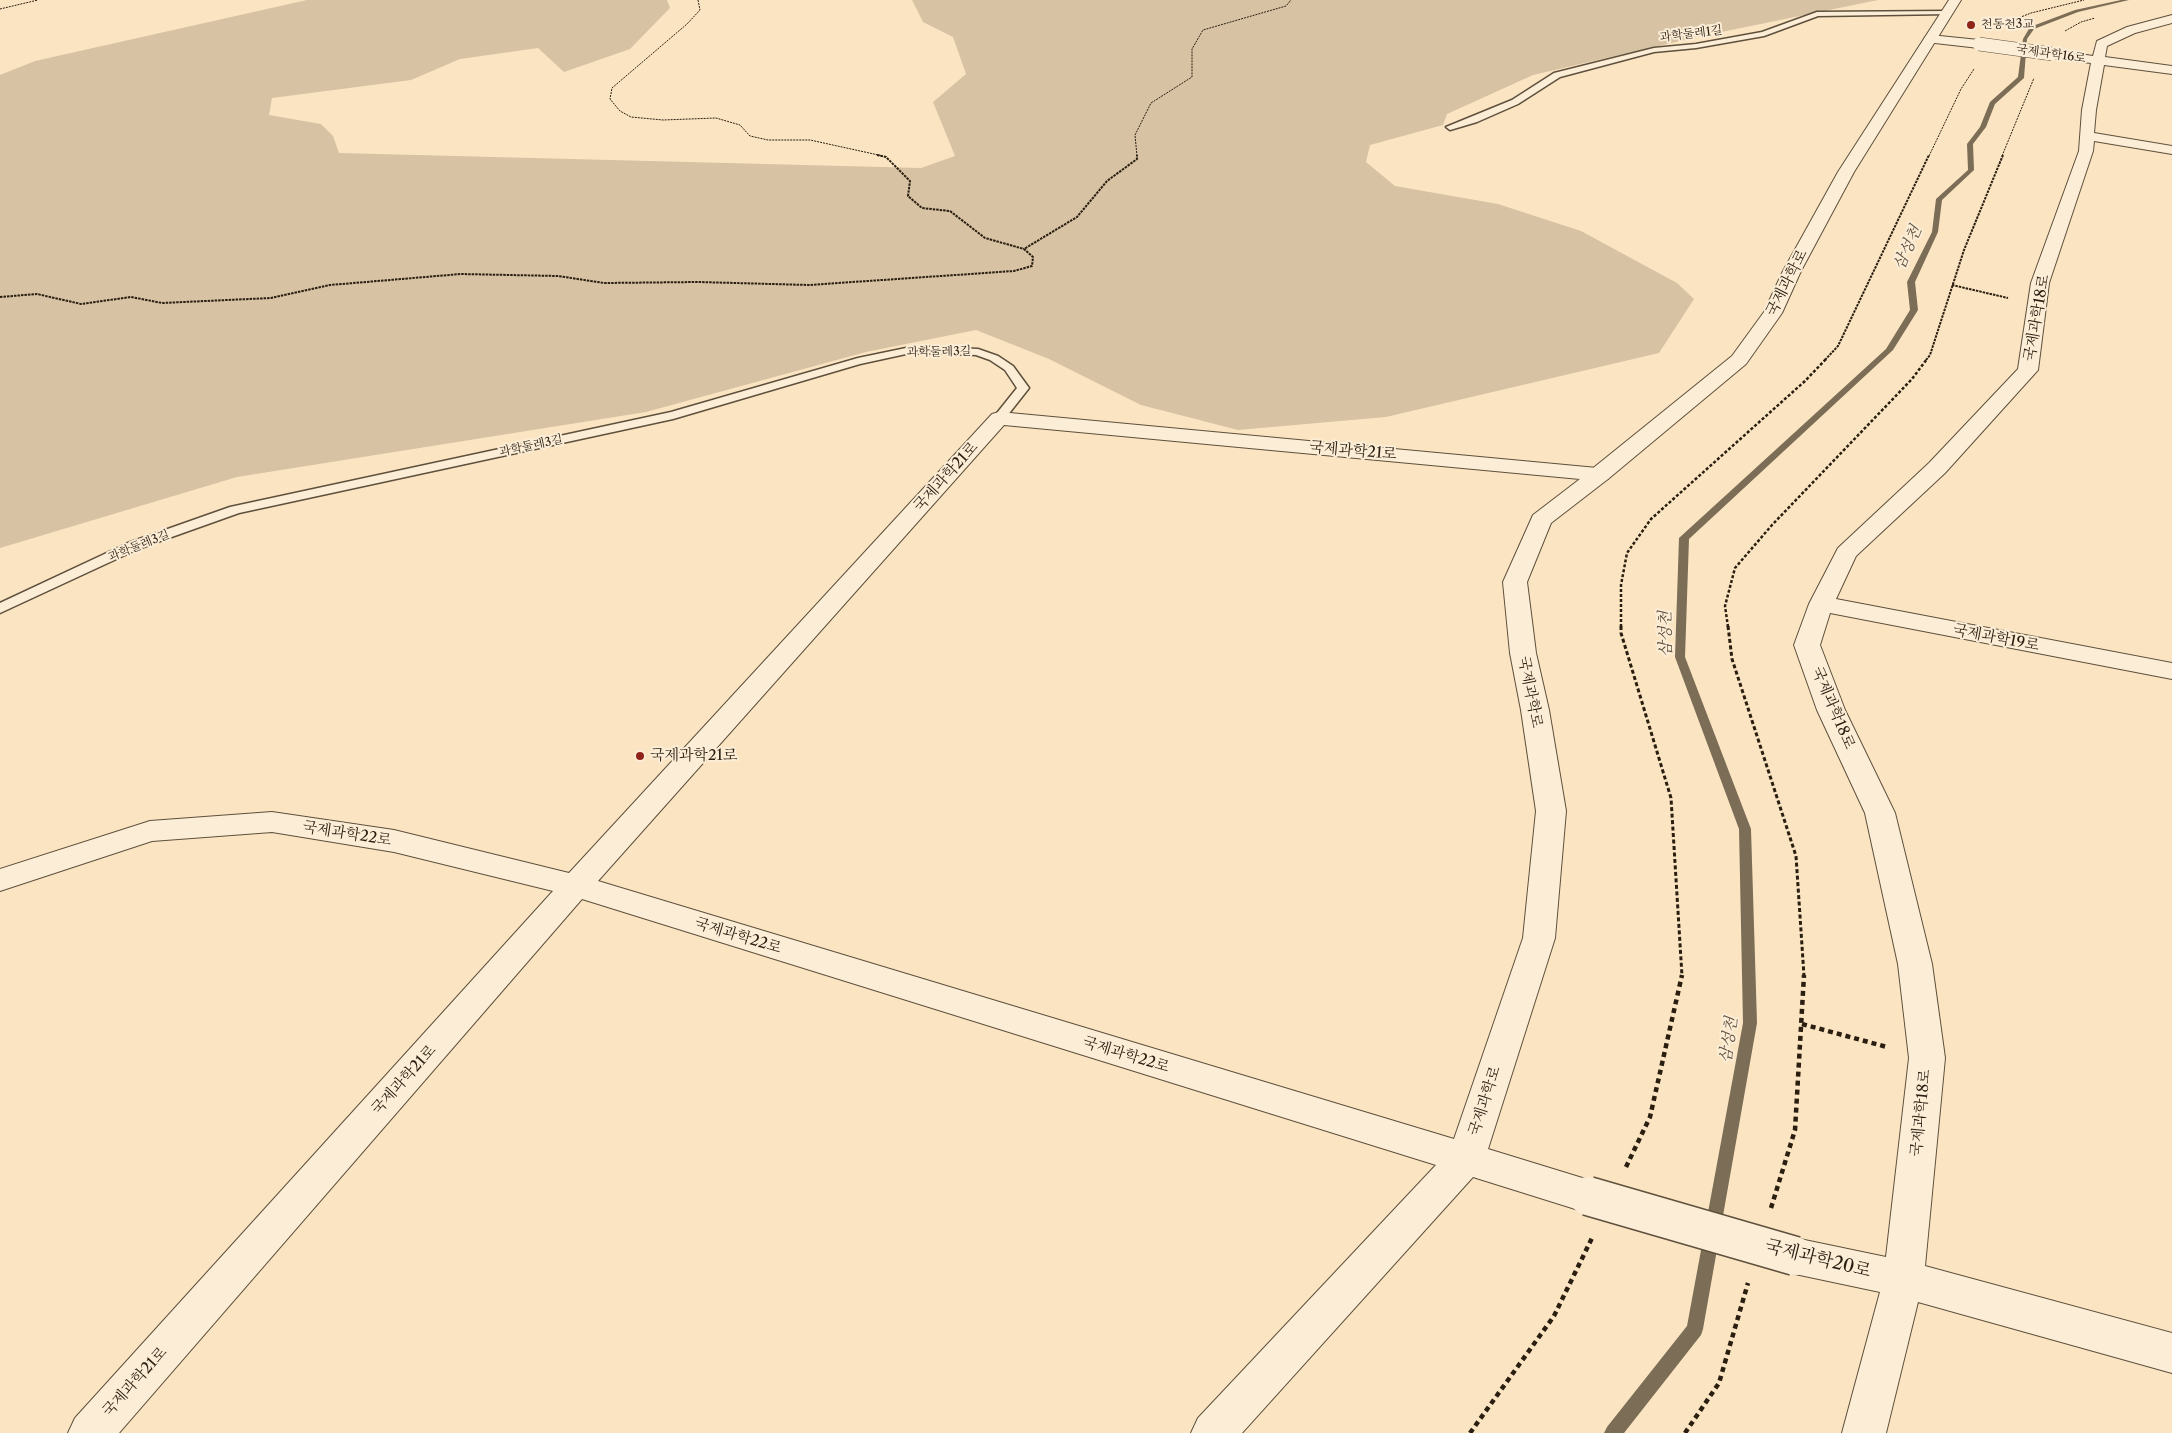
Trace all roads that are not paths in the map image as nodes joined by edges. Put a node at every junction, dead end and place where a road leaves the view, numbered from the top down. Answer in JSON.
{"nodes":[{"id":1,"x":1956,"y":0,"type":"edge"},
{"id":2,"x":1947,"y":13,"type":"junction"},
{"id":3,"x":2172,"y":19,"type":"edge"},
{"id":4,"x":1930,"y":39,"type":"junction"},
{"id":5,"x":2098,"y":60,"type":"junction"},
{"id":6,"x":2172,"y":70,"type":"edge"},
{"id":7,"x":1450,"y":127,"type":"dead end"},
{"id":8,"x":2087,"y":136,"type":"junction"},
{"id":9,"x":2172,"y":150,"type":"edge"},
{"id":10,"x":999,"y":418,"type":"junction"},
{"id":11,"x":1600,"y":474,"type":"junction"},
{"id":12,"x":1821,"y":604,"type":"junction"},
{"id":13,"x":0,"y":609,"type":"edge"},
{"id":14,"x":2172,"y":672,"type":"edge"},
{"id":15,"x":0,"y":880,"type":"edge"},
{"id":16,"x":576,"y":886,"type":"junction"},
{"id":17,"x":1466,"y":1160,"type":"junction"},
{"id":18,"x":1904,"y":1279,"type":"junction"},
{"id":19,"x":2172,"y":1353,"type":"edge"},
{"id":20,"x":90,"y":1433,"type":"edge"},
{"id":21,"x":1213,"y":1433,"type":"edge"},
{"id":22,"x":1864,"y":1433,"type":"edge"}],
"edges":[{"from":1,"to":2,"type":"street","name":"국제과학로"},
{"from":2,"to":4,"type":"street","name":"국제과학로"},
{"from":2,"to":7,"type":"lane","name":"과학둘레1길"},
{"from":3,"to":5,"type":"street"},
{"from":4,"to":5,"type":"street","name":"국제과학16로","bridge":true},
{"from":4,"to":11,"type":"street","name":"국제과학로"},
{"from":5,"to":6,"type":"street","name":"국제과학16로"},
{"from":5,"to":8,"type":"street","name":"국제과학18로"},
{"from":8,"to":9,"type":"street"},
{"from":8,"to":12,"type":"street","name":"국제과학18로"},
{"from":10,"to":11,"type":"street","name":"국제과학21로"},
{"from":10,"to":13,"type":"lane","name":"과학둘레3길"},
{"from":10,"to":16,"type":"street","name":"국제과학21로"},
{"from":11,"to":17,"type":"street","name":"국제과학로"},
{"from":12,"to":14,"type":"street","name":"국제과학19로"},
{"from":12,"to":18,"type":"street","name":"국제과학18로"},
{"from":15,"to":16,"type":"street","name":"국제과학22로"},
{"from":16,"to":17,"type":"street","name":"국제과학22로"},
{"from":16,"to":20,"type":"street","name":"국제과학21로"},
{"from":17,"to":18,"type":"street","name":"국제과학20로","bridge":true},
{"from":17,"to":21,"type":"street","name":"국제과학로"},
{"from":18,"to":19,"type":"street","name":"국제과학20로"},
{"from":18,"to":22,"type":"street","name":"국제과학18로"}]}
